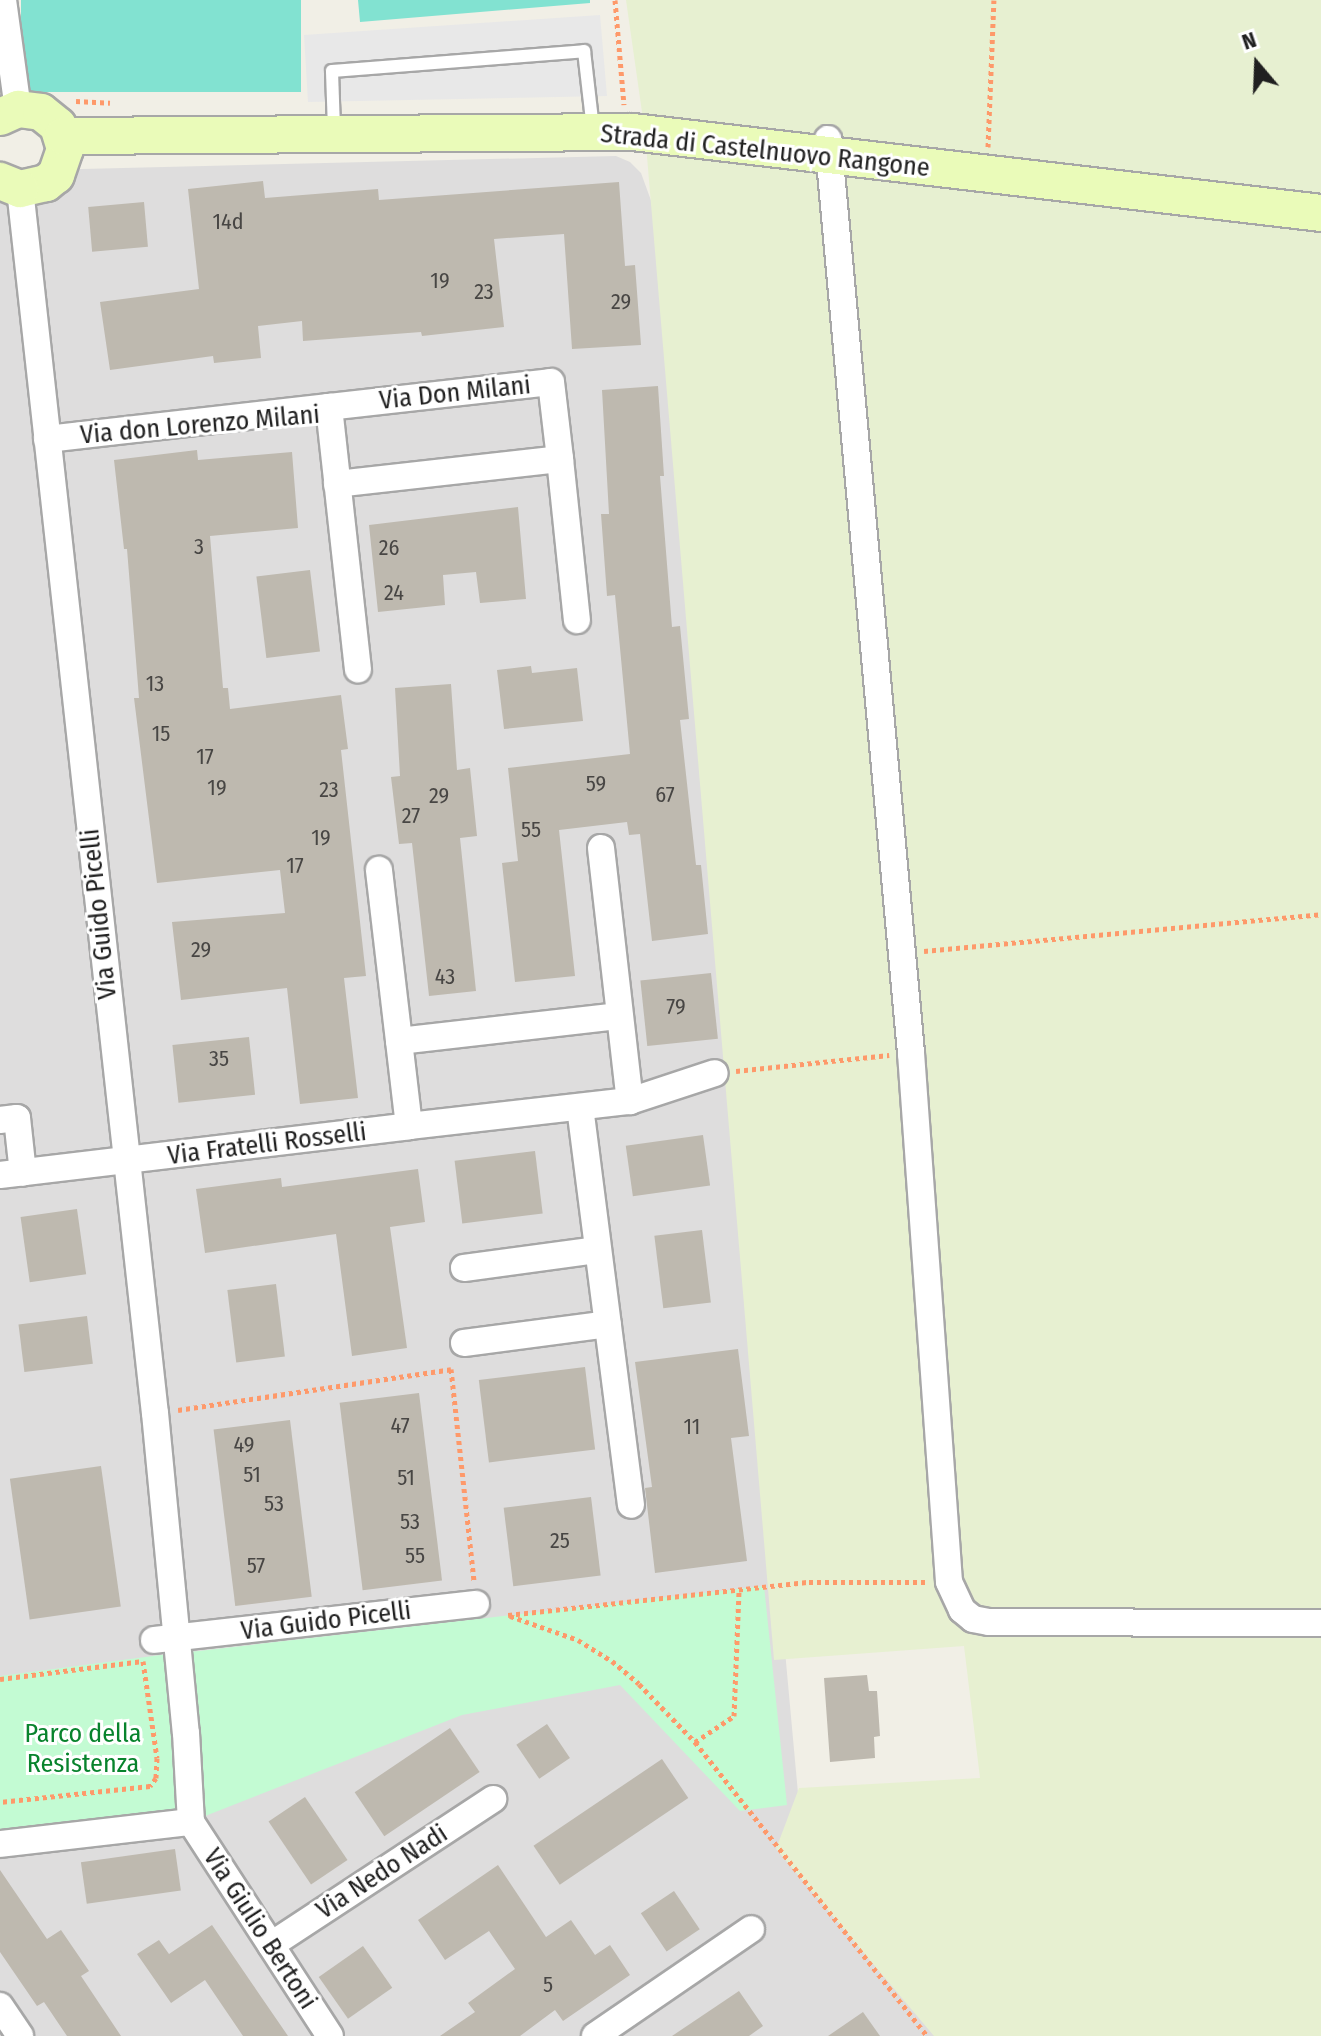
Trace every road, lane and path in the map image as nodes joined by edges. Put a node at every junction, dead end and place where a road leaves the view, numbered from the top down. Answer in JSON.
{"nodes":[{"id":1,"x":3,"y":0,"type":"edge"},
{"id":2,"x":615,"y":0,"type":"edge"},
{"id":3,"x":994,"y":0,"type":"edge"},
{"id":4,"x":624,"y":106,"type":"dead end"},
{"id":5,"x":9,"y":113,"type":"edge"},
{"id":6,"x":593,"y":131,"type":"junction"},
{"id":7,"x":334,"y":132,"type":"junction"},
{"id":8,"x":63,"y":136,"type":"junction"},
{"id":9,"x":828,"y":148,"type":"junction"},
{"id":10,"x":987,"y":157,"type":"dead end"},
{"id":11,"x":10,"y":185,"type":"edge"},
{"id":12,"x":1321,"y":213,"type":"edge"},
{"id":13,"x":329,"y":407,"type":"junction"},
{"id":14,"x":47,"y":439,"type":"junction"},
{"id":15,"x":560,"y":459,"type":"junction"},
{"id":16,"x":337,"y":484,"type":"junction"},
{"id":17,"x":577,"y":620,"type":"dead end"},
{"id":18,"x":358,"y":669,"type":"dead end"},
{"id":19,"x":601,"y":848,"type":"dead end"},
{"id":20,"x":379,"y":870,"type":"dead end"},
{"id":21,"x":1321,"y":914,"type":"edge"},
{"id":22,"x":902,"y":953,"type":"junction"},
{"id":23,"x":620,"y":1016,"type":"junction"},
{"id":24,"x":399,"y":1041,"type":"junction"},
{"id":25,"x":911,"y":1053,"type":"junction"},
{"id":26,"x":715,"y":1073,"type":"joint"},
{"id":27,"x":630,"y":1101,"type":"junction"},
{"id":28,"x":580,"y":1107,"type":"junction"},
{"id":29,"x":0,"y":1120,"type":"edge"},
{"id":30,"x":409,"y":1126,"type":"junction"},
{"id":31,"x":125,"y":1162,"type":"junction"},
{"id":32,"x":12,"y":1174,"type":"edge"},
{"id":33,"x":598,"y":1250,"type":"junction"},
{"id":34,"x":464,"y":1268,"type":"dead end"},
{"id":35,"x":608,"y":1324,"type":"junction"},
{"id":36,"x":464,"y":1343,"type":"dead end"},
{"id":37,"x":175,"y":1411,"type":"dead end"},
{"id":38,"x":631,"y":1505,"type":"dead end"},
{"id":39,"x":949,"y":1582,"type":"junction"},
{"id":40,"x":739,"y":1590,"type":"junction"},
{"id":41,"x":476,"y":1604,"type":"junction"},
{"id":42,"x":508,"y":1615,"type":"junction"},
{"id":43,"x":1321,"y":1623,"type":"edge"},
{"id":44,"x":166,"y":1639,"type":"junction"},
{"id":45,"x":0,"y":1679,"type":"edge"},
{"id":46,"x":695,"y":1742,"type":"junction"},
{"id":47,"x":493,"y":1799,"type":"dead end"},
{"id":48,"x":0,"y":1802,"type":"edge"},
{"id":49,"x":191,"y":1822,"type":"junction"},
{"id":50,"x":0,"y":1844,"type":"edge"},
{"id":51,"x":751,"y":1929,"type":"dead end"},
{"id":52,"x":271,"y":1945,"type":"junction"},
{"id":53,"x":0,"y":2006,"type":"edge"},
{"id":54,"x":20,"y":2036,"type":"edge"},
{"id":55,"x":330,"y":2036,"type":"edge"},
{"id":56,"x":595,"y":2036,"type":"edge"},
{"id":57,"x":927,"y":2036,"type":"edge"}],
"edges":[{"from":1,"to":5,"type":"street"},
{"from":2,"to":4,"type":"path"},
{"from":3,"to":10,"type":"path"},
{"from":5,"to":8,"type":"main road"},
{"from":6,"to":7,"type":"main road","name":"Strada di Castelnuovo Rangone"},
{"from":6,"to":7,"type":"lane"},
{"from":6,"to":9,"type":"main road","name":"Strada di Castelnuovo Rangone"},
{"from":7,"to":8,"type":"main road","name":"Strada di Castelnuovo Rangone"},
{"from":8,"to":11,"type":"main road"},
{"from":9,"to":12,"type":"main road","name":"Strada di Castelnuovo Rangone"},
{"from":9,"to":22,"type":"street"},
{"from":11,"to":14,"type":"street","name":"Via Guido Picelli"},
{"from":13,"to":14,"type":"street","name":"Via don Lorenzo Milani"},
{"from":13,"to":15,"type":"street","name":"Via Don Milani"},
{"from":13,"to":16,"type":"street","name":"Via don Lorenzo Milani"},
{"from":14,"to":31,"type":"street","name":"Via Guido Picelli"},
{"from":15,"to":16,"type":"street"},
{"from":15,"to":17,"type":"street"},
{"from":16,"to":18,"type":"street","name":"Via don Lorenzo Milani"},
{"from":19,"to":23,"type":"street"},
{"from":20,"to":24,"type":"street"},
{"from":21,"to":22,"type":"path"},
{"from":22,"to":25,"type":"street"},
{"from":23,"to":24,"type":"street"},
{"from":23,"to":27,"type":"street"},
{"from":24,"to":30,"type":"street"},
{"from":25,"to":26,"type":"path"},
{"from":25,"to":39,"type":"street"},
{"from":26,"to":27,"type":"street","name":"Via Fratelli Rosselli"},
{"from":27,"to":28,"type":"street","name":"Via Fratelli Rosselli"},
{"from":28,"to":30,"type":"street","name":"Via Fratelli Rosselli"},
{"from":28,"to":33,"type":"street"},
{"from":29,"to":32,"type":"street"},
{"from":30,"to":31,"type":"street","name":"Via Fratelli Rosselli"},
{"from":31,"to":32,"type":"street","name":"Via Fratelli Rosselli"},
{"from":31,"to":44,"type":"street","name":"Via Guido Picelli"},
{"from":33,"to":34,"type":"street"},
{"from":33,"to":35,"type":"street"},
{"from":35,"to":36,"type":"street"},
{"from":35,"to":38,"type":"street"},
{"from":37,"to":41,"type":"path"},
{"from":39,"to":40,"type":"path"},
{"from":39,"to":43,"type":"street"},
{"from":40,"to":42,"type":"path"},
{"from":40,"to":46,"type":"path"},
{"from":41,"to":42,"type":"path"},
{"from":41,"to":44,"type":"street","name":"Via Guido Picelli"},
{"from":42,"to":46,"type":"path"},
{"from":44,"to":49,"type":"street","name":"Via Guido Picelli"},
{"from":45,"to":48,"type":"path"},
{"from":46,"to":57,"type":"path"},
{"from":47,"to":52,"type":"street","name":"Via Nedo Nadi"},
{"from":49,"to":50,"type":"street"},
{"from":49,"to":52,"type":"street","name":"Via Giulio Bertoni"},
{"from":51,"to":56,"type":"street"},
{"from":52,"to":55,"type":"street","name":"Via Giulio Bertoni"},
{"from":53,"to":54,"type":"street"}]}
